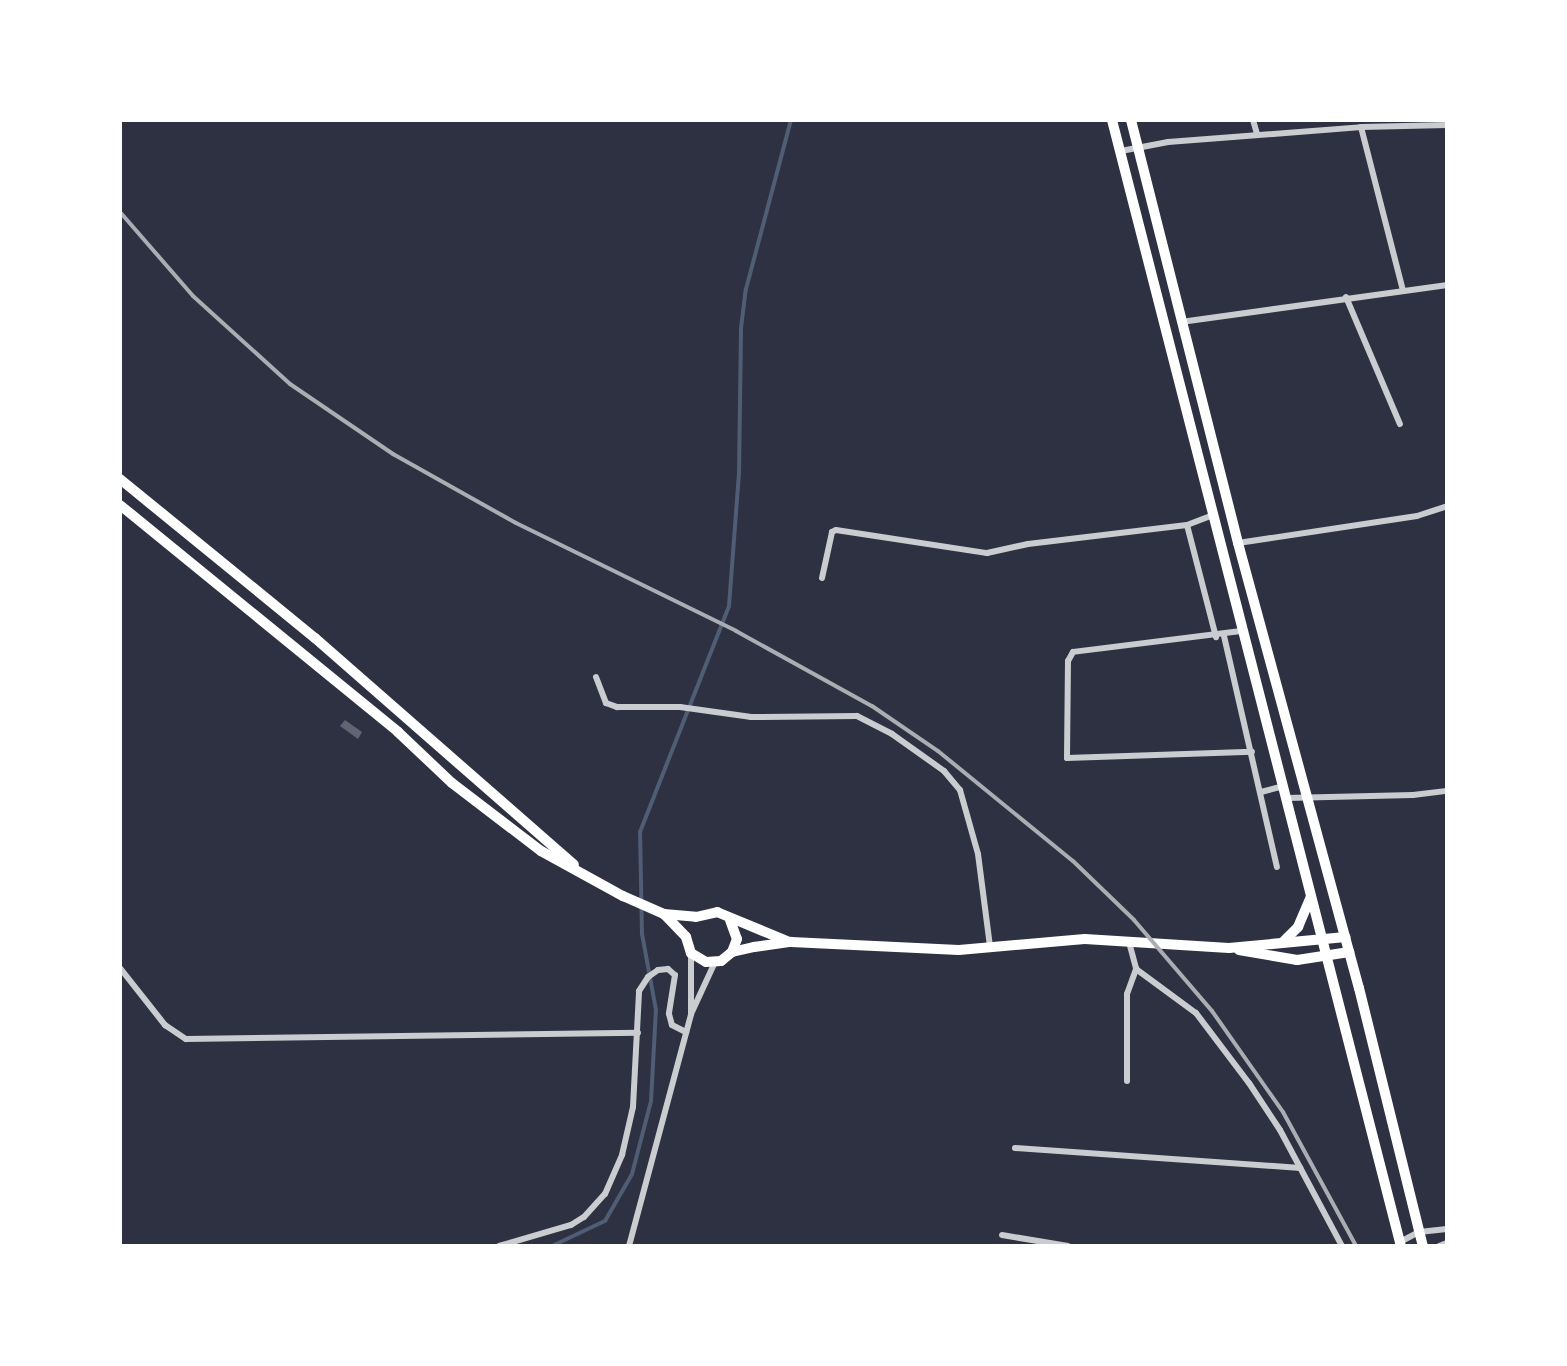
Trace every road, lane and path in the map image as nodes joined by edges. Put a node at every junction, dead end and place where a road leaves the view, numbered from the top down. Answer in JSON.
{"nodes":[{"id":1,"x":1112,"y":120,"type":"edge"},
{"id":2,"x":1131,"y":120,"type":"edge"},
{"id":3,"x":1253,"y":120,"type":"edge"},
{"id":4,"x":1327,"y":120,"type":"edge"},
{"id":5,"x":1447,"y":125,"type":"edge"},
{"id":6,"x":1361,"y":127,"type":"junction"},
{"id":7,"x":1328,"y":130,"type":"junction"},
{"id":8,"x":1257,"y":134,"type":"junction"},
{"id":9,"x":1138,"y":147,"type":"junction"},
{"id":10,"x":1121,"y":151,"type":"junction"},
{"id":11,"x":1447,"y":285,"type":"edge"},
{"id":12,"x":1403,"y":290,"type":"junction"},
{"id":13,"x":1346,"y":297,"type":"junction"},
{"id":14,"x":1181,"y":322,"type":"junction"},
{"id":15,"x":1400,"y":424,"type":"dead end"},
{"id":16,"x":120,"y":479,"type":"edge"},
{"id":17,"x":120,"y":505,"type":"edge"},
{"id":18,"x":1447,"y":506,"type":"edge"},
{"id":19,"x":1213,"y":515,"type":"junction"},
{"id":20,"x":1187,"y":525,"type":"junction"},
{"id":21,"x":1238,"y":543,"type":"junction"},
{"id":22,"x":822,"y":578,"type":"dead end"},
{"id":23,"x":1241,"y":631,"type":"junction"},
{"id":24,"x":1224,"y":636,"type":"junction"},
{"id":25,"x":1216,"y":637,"type":"junction"},
{"id":26,"x":596,"y":677,"type":"dead end"},
{"id":27,"x":1252,"y":752,"type":"junction"},
{"id":28,"x":1284,"y":786,"type":"junction"},
{"id":29,"x":1447,"y":791,"type":"edge"},
{"id":30,"x":1261,"y":792,"type":"junction"},
{"id":31,"x":1305,"y":797,"type":"junction"},
{"id":32,"x":1287,"y":798,"type":"junction"},
{"id":33,"x":1277,"y":867,"type":"dead end"},
{"id":34,"x":578,"y":869,"type":"junction"},
{"id":35,"x":1312,"y":895,"type":"junction"},
{"id":36,"x":661,"y":912,"type":"junction"},
{"id":37,"x":696,"y":917,"type":"junction"},
{"id":38,"x":730,"y":920,"type":"junction"},
{"id":39,"x":686,"y":937,"type":"junction"},
{"id":40,"x":1345,"y":937,"type":"junction"},
{"id":41,"x":791,"y":942,"type":"junction"},
{"id":42,"x":1129,"y":942,"type":"junction"},
{"id":43,"x":1325,"y":942,"type":"junction"},
{"id":44,"x":1280,"y":945,"type":"junction"},
{"id":45,"x":990,"y":947,"type":"junction"},
{"id":46,"x":1229,"y":948,"type":"junction"},
{"id":47,"x":732,"y":952,"type":"junction"},
{"id":48,"x":1349,"y":952,"type":"junction"},
{"id":49,"x":691,"y":953,"type":"junction"},
{"id":50,"x":1329,"y":956,"type":"junction"},
{"id":51,"x":715,"y":962,"type":"junction"},
{"id":52,"x":120,"y":968,"type":"edge"},
{"id":53,"x":1136,"y":969,"type":"junction"},
{"id":54,"x":691,"y":1014,"type":"junction"},
{"id":55,"x":686,"y":1032,"type":"junction"},
{"id":56,"x":638,"y":1033,"type":"junction"},
{"id":57,"x":1127,"y":1081,"type":"dead end"},
{"id":58,"x":1015,"y":1148,"type":"dead end"},
{"id":59,"x":1300,"y":1168,"type":"junction"},
{"id":60,"x":1447,"y":1229,"type":"edge"},
{"id":61,"x":1419,"y":1232,"type":"junction"},
{"id":62,"x":1002,"y":1235,"type":"dead end"},
{"id":63,"x":1447,"y":1243,"type":"edge"},
{"id":64,"x":1401,"y":1244,"type":"edge"},
{"id":65,"x":499,"y":1246,"type":"edge"},
{"id":66,"x":629,"y":1246,"type":"edge"},
{"id":67,"x":1068,"y":1246,"type":"edge"},
{"id":68,"x":1342,"y":1246,"type":"edge"},
{"id":69,"x":1423,"y":1246,"type":"edge"},
{"id":70,"x":1439,"y":1246,"type":"edge"}],
"edges":[{"from":1,"to":10,"type":"main road"},
{"from":2,"to":9,"type":"main road"},
{"from":3,"to":8,"type":"street"},
{"from":4,"to":7,"type":"street"},
{"from":5,"to":6,"type":"street"},
{"from":6,"to":7,"type":"street"},
{"from":6,"to":12,"type":"street"},
{"from":7,"to":8,"type":"street"},
{"from":8,"to":9,"type":"street"},
{"from":9,"to":10,"type":"street"},
{"from":9,"to":14,"type":"main road"},
{"from":10,"to":19,"type":"main road"},
{"from":11,"to":12,"type":"street"},
{"from":12,"to":13,"type":"street"},
{"from":13,"to":14,"type":"street"},
{"from":13,"to":15,"type":"street"},
{"from":14,"to":21,"type":"main road"},
{"from":16,"to":34,"type":"main road"},
{"from":17,"to":34,"type":"main road"},
{"from":18,"to":21,"type":"street"},
{"from":19,"to":20,"type":"street"},
{"from":19,"to":23,"type":"main road"},
{"from":20,"to":22,"type":"street"},
{"from":20,"to":25,"type":"street"},
{"from":21,"to":31,"type":"main road"},
{"from":23,"to":24,"type":"street"},
{"from":23,"to":28,"type":"main road"},
{"from":24,"to":25,"type":"street"},
{"from":24,"to":27,"type":"street"},
{"from":25,"to":27,"type":"street"},
{"from":26,"to":45,"type":"street"},
{"from":27,"to":30,"type":"street"},
{"from":28,"to":30,"type":"street"},
{"from":28,"to":32,"type":"main road"},
{"from":29,"to":31,"type":"street"},
{"from":30,"to":33,"type":"street"},
{"from":31,"to":32,"type":"street"},
{"from":31,"to":40,"type":"main road"},
{"from":32,"to":35,"type":"main road"},
{"from":34,"to":36,"type":"main road"},
{"from":35,"to":43,"type":"main road"},
{"from":35,"to":44,"type":"main road"},
{"from":36,"to":37,"type":"main road"},
{"from":36,"to":39,"type":"main road"},
{"from":37,"to":38,"type":"main road"},
{"from":37,"to":39,"type":"main road"},
{"from":38,"to":41,"type":"main road"},
{"from":38,"to":47,"type":"main road"},
{"from":39,"to":49,"type":"main road"},
{"from":40,"to":43,"type":"main road"},
{"from":40,"to":48,"type":"main road"},
{"from":41,"to":45,"type":"main road"},
{"from":41,"to":47,"type":"main road"},
{"from":42,"to":45,"type":"main road"},
{"from":42,"to":46,"type":"main road"},
{"from":42,"to":53,"type":"street"},
{"from":43,"to":44,"type":"main road"},
{"from":43,"to":50,"type":"main road"},
{"from":44,"to":46,"type":"main road"},
{"from":46,"to":50,"type":"main road"},
{"from":47,"to":51,"type":"main road"},
{"from":48,"to":50,"type":"main road"},
{"from":48,"to":61,"type":"main road"},
{"from":49,"to":51,"type":"main road"},
{"from":49,"to":54,"type":"street"},
{"from":50,"to":64,"type":"main road"},
{"from":51,"to":54,"type":"street"},
{"from":52,"to":56,"type":"street"},
{"from":53,"to":57,"type":"street"},
{"from":53,"to":59,"type":"street"},
{"from":54,"to":55,"type":"street"},
{"from":55,"to":56,"type":"street"},
{"from":55,"to":66,"type":"street"},
{"from":56,"to":65,"type":"street"},
{"from":58,"to":59,"type":"street"},
{"from":59,"to":68,"type":"street"},
{"from":60,"to":61,"type":"street"},
{"from":61,"to":64,"type":"street"},
{"from":61,"to":69,"type":"main road"},
{"from":62,"to":67,"type":"street"},
{"from":63,"to":70,"type":"street"}]}
